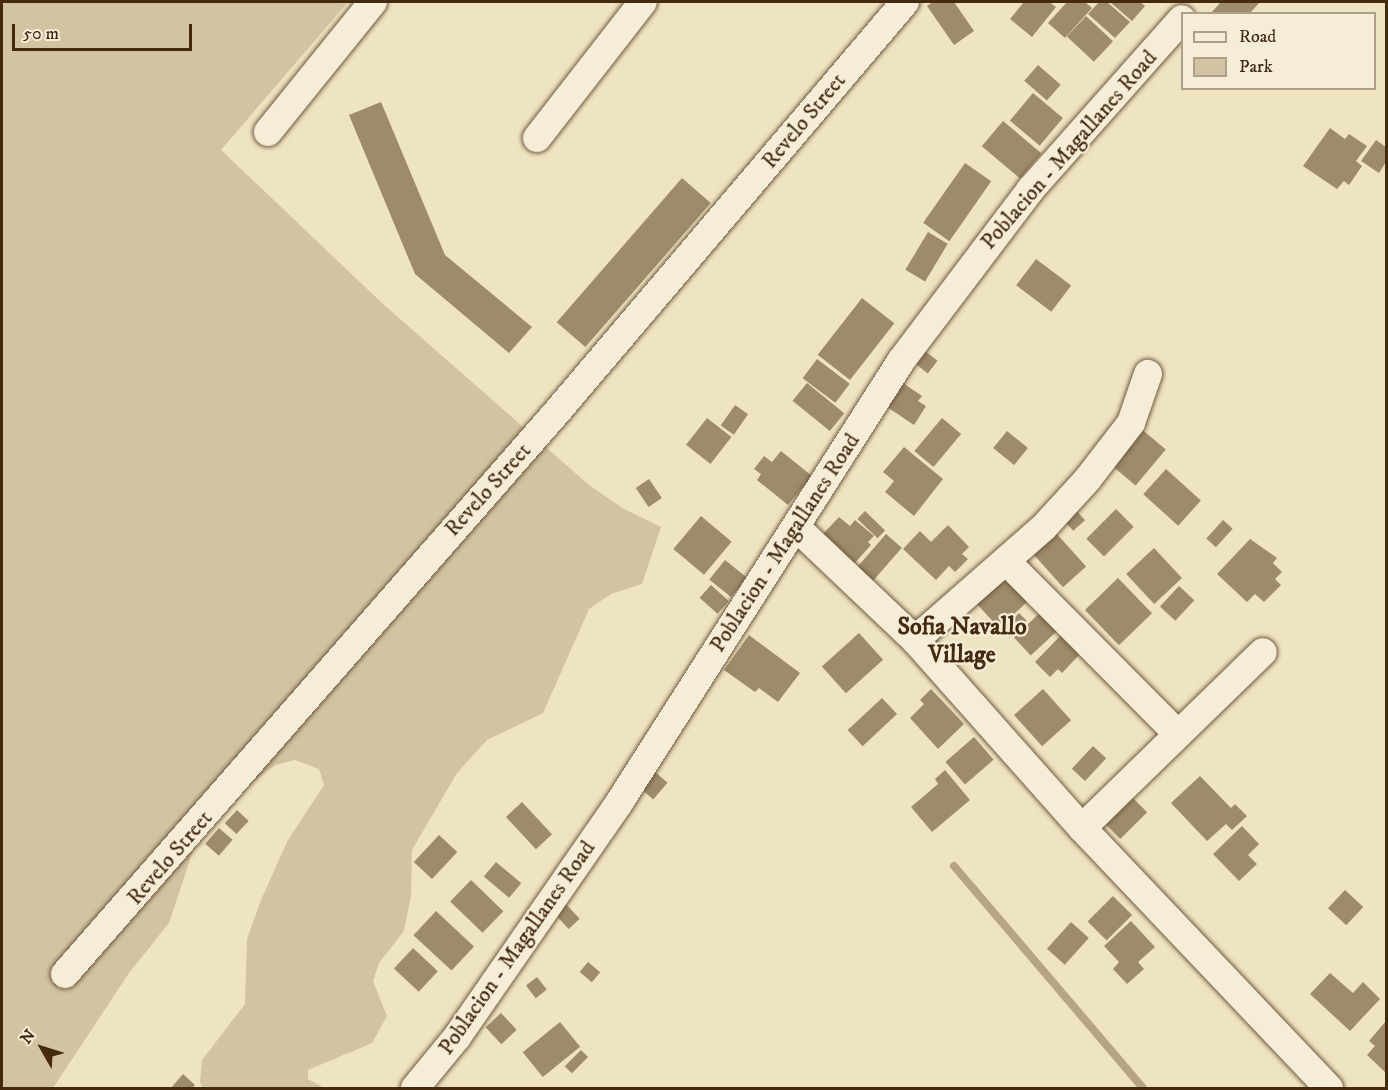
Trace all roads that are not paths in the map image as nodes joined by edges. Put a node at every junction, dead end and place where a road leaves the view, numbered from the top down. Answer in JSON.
{"nodes":[{"id":1,"x":374,"y":2,"type":"edge"},
{"id":2,"x":643,"y":2,"type":"edge"},
{"id":3,"x":905,"y":2,"type":"edge"},
{"id":4,"x":1181,"y":20,"type":"edge"},
{"id":5,"x":268,"y":132,"type":"dead end"},
{"id":6,"x":537,"y":138,"type":"dead end"},
{"id":7,"x":1148,"y":374,"type":"dead end"},
{"id":8,"x":796,"y":527,"type":"junction"},
{"id":9,"x":1006,"y":561,"type":"junction"},
{"id":10,"x":915,"y":640,"type":"junction"},
{"id":11,"x":1263,"y":652,"type":"dead end"},
{"id":12,"x":1178,"y":734,"type":"junction"},
{"id":13,"x":1082,"y":828,"type":"junction"},
{"id":14,"x":65,"y":974,"type":"dead end"},
{"id":15,"x":415,"y":1089,"type":"edge"},
{"id":16,"x":1329,"y":1089,"type":"edge"}],
"edges":[{"from":1,"to":5,"type":"street"},
{"from":2,"to":6,"type":"street"},
{"from":3,"to":14,"type":"street","name":"Revelo Street"},
{"from":4,"to":8,"type":"street","name":"Poblacion - Magallanes Road"},
{"from":7,"to":9,"type":"street"},
{"from":8,"to":10,"type":"street"},
{"from":8,"to":15,"type":"street","name":"Poblacion - Magallanes Road"},
{"from":9,"to":10,"type":"street"},
{"from":9,"to":12,"type":"street"},
{"from":10,"to":13,"type":"street"},
{"from":11,"to":12,"type":"street"},
{"from":12,"to":13,"type":"street"},
{"from":13,"to":16,"type":"street"}]}
